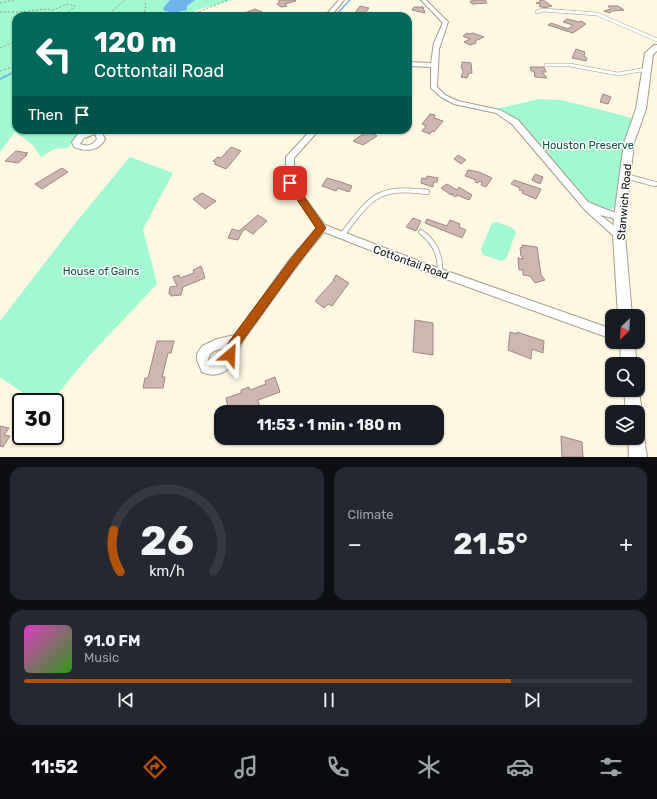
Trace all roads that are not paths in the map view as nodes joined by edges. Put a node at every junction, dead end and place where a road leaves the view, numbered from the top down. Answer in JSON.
{"nodes":[{"id":1,"x":342,"y":0,"type":"edge"},
{"id":2,"x":423,"y":0,"type":"edge"},
{"id":3,"x":332,"y":12,"type":"edge"},
{"id":4,"x":537,"y":12,"type":"dead end"},
{"id":5,"x":657,"y":40,"type":"edge"},
{"id":6,"x":657,"y":47,"type":"edge"},
{"id":7,"x":412,"y":64,"type":"edge"},
{"id":8,"x":434,"y":65,"type":"junction"},
{"id":9,"x":546,"y":65,"type":"dead end"},
{"id":10,"x":646,"y":70,"type":"junction"},
{"id":11,"x":311,"y":134,"type":"edge"},
{"id":12,"x":625,"y":176,"type":"junction"},
{"id":13,"x":654,"y":184,"type":"dead end"},
{"id":14,"x":427,"y":192,"type":"dead end"},
{"id":15,"x":583,"y":201,"type":"junction"},
{"id":16,"x":620,"y":217,"type":"junction"},
{"id":17,"x":322,"y":228,"type":"junction"},
{"id":18,"x":421,"y":232,"type":"dead end"},
{"id":19,"x":342,"y":235,"type":"junction"},
{"id":20,"x":619,"y":235,"type":"junction"},
{"id":21,"x":440,"y":273,"type":"junction"},
{"id":22,"x":624,"y":309,"type":"edge"},
{"id":23,"x":605,"y":332,"type":"edge"},
{"id":24,"x":238,"y":339,"type":"dead end"},
{"id":25,"x":637,"y":445,"type":"edge"},
{"id":26,"x":638,"y":457,"type":"edge"}],
"edges":[{"from":1,"to":3,"type":"street"},
{"from":2,"to":8,"type":"street"},
{"from":4,"to":5,"type":"lane"},
{"from":6,"to":10,"type":"street","name":"Stanwich Road"},
{"from":7,"to":8,"type":"street"},
{"from":8,"to":15,"type":"street"},
{"from":9,"to":10,"type":"lane"},
{"from":10,"to":12,"type":"street","name":"Stanwich Road"},
{"from":11,"to":17,"type":"street"},
{"from":12,"to":13,"type":"lane"},
{"from":12,"to":16,"type":"street","name":"Stanwich Road"},
{"from":14,"to":19,"type":"lane"},
{"from":15,"to":16,"type":"street"},
{"from":15,"to":20,"type":"street"},
{"from":16,"to":20,"type":"street","name":"Stanwich Road"},
{"from":17,"to":19,"type":"street","name":"Cottontail Road"},
{"from":17,"to":24,"type":"street"},
{"from":18,"to":21,"type":"lane"},
{"from":19,"to":21,"type":"street","name":"Cottontail Road"},
{"from":20,"to":22,"type":"street","name":"Stanwich Road"},
{"from":21,"to":23,"type":"street","name":"Cottontail Road"},
{"from":25,"to":26,"type":"street"}]}
